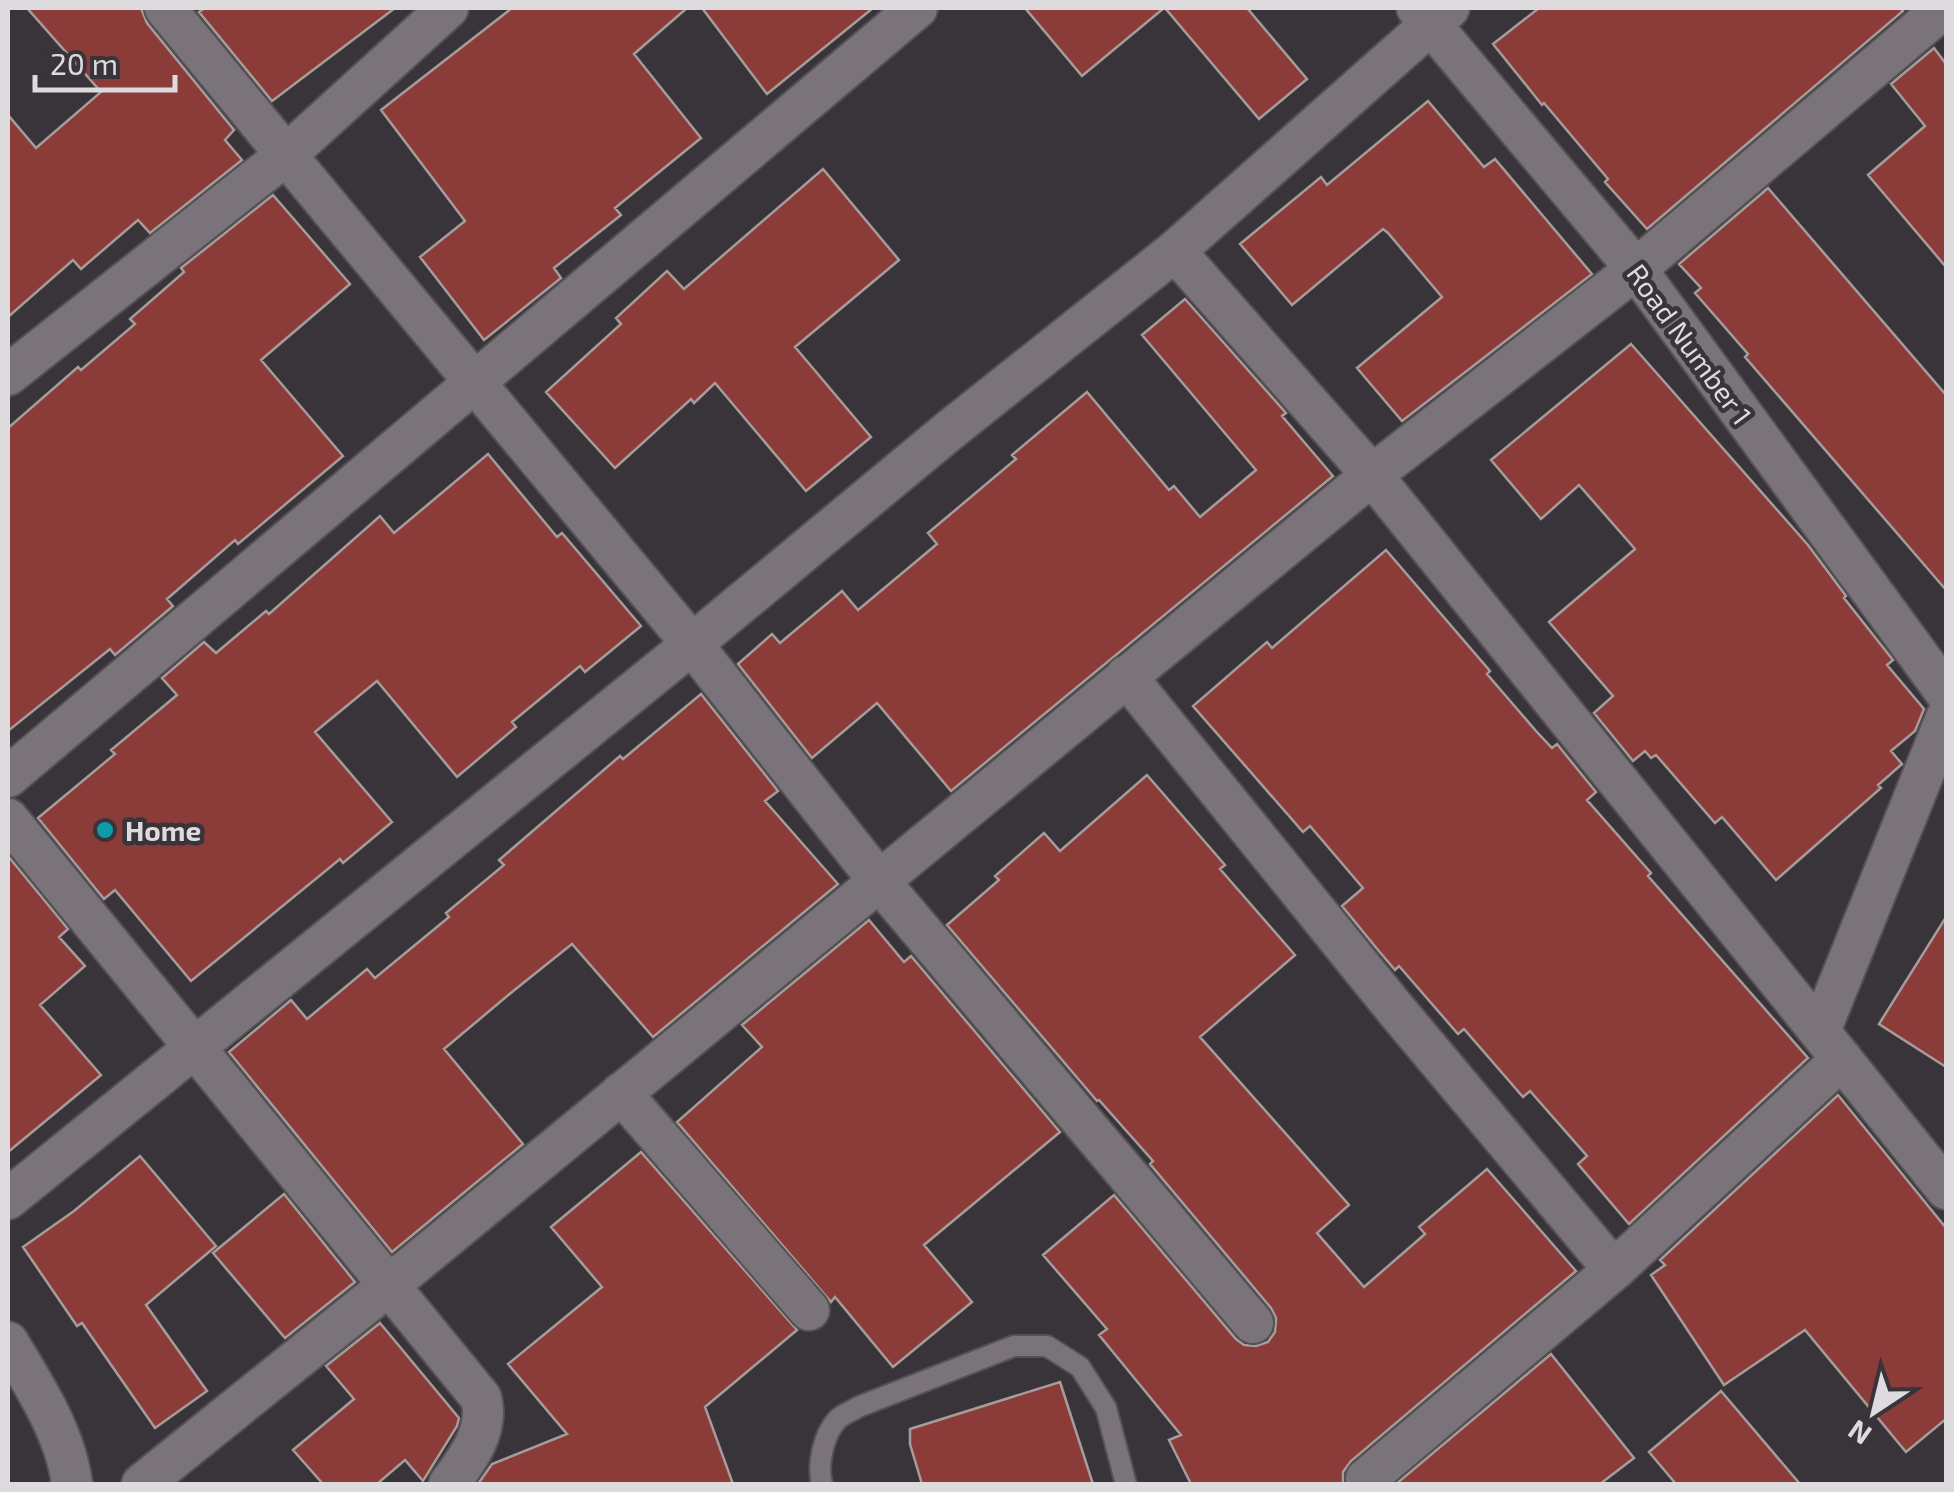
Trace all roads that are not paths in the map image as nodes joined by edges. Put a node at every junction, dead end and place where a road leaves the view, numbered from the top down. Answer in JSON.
{"nodes":[{"id":1,"x":165,"y":8,"type":"edge"},
{"id":2,"x":448,"y":8,"type":"edge"},
{"id":3,"x":917,"y":8,"type":"edge"},
{"id":4,"x":1944,"y":8,"type":"edge"},
{"id":5,"x":1432,"y":13,"type":"edge"},
{"id":6,"x":286,"y":156,"type":"junction"},
{"id":7,"x":1175,"y":250,"type":"junction"},
{"id":8,"x":1636,"y":269,"type":"junction"},
{"id":9,"x":8,"y":375,"type":"edge"},
{"id":10,"x":474,"y":384,"type":"junction"},
{"id":11,"x":1372,"y":475,"type":"junction"},
{"id":12,"x":692,"y":644,"type":"junction"},
{"id":13,"x":1126,"y":676,"type":"junction"},
{"id":14,"x":1946,"y":694,"type":"edge"},
{"id":15,"x":1946,"y":718,"type":"edge"},
{"id":16,"x":8,"y":777,"type":"edge"},
{"id":17,"x":8,"y":819,"type":"edge"},
{"id":18,"x":879,"y":880,"type":"junction"},
{"id":19,"x":1831,"y":1045,"type":"junction"},
{"id":20,"x":194,"y":1048,"type":"junction"},
{"id":21,"x":621,"y":1093,"type":"junction"},
{"id":22,"x":1946,"y":1189,"type":"edge"},
{"id":23,"x":8,"y":1199,"type":"edge"},
{"id":24,"x":1614,"y":1270,"type":"junction"},
{"id":25,"x":388,"y":1286,"type":"junction"},
{"id":26,"x":809,"y":1310,"type":"dead end"},
{"id":27,"x":1253,"y":1324,"type":"dead end"},
{"id":28,"x":8,"y":1342,"type":"edge"},
{"id":29,"x":1366,"y":1479,"type":"dead end"},
{"id":30,"x":72,"y":1484,"type":"edge"},
{"id":31,"x":142,"y":1484,"type":"edge"},
{"id":32,"x":449,"y":1484,"type":"edge"},
{"id":33,"x":822,"y":1484,"type":"edge"},
{"id":34,"x":1126,"y":1484,"type":"edge"}],
"edges":[{"from":1,"to":6,"type":"street"},
{"from":2,"to":6,"type":"street"},
{"from":3,"to":10,"type":"street"},
{"from":4,"to":8,"type":"street"},
{"from":5,"to":7,"type":"street"},
{"from":5,"to":8,"type":"street","name":"Road Number 1"},
{"from":6,"to":9,"type":"street"},
{"from":6,"to":10,"type":"street"},
{"from":7,"to":11,"type":"street"},
{"from":7,"to":12,"type":"street"},
{"from":8,"to":11,"type":"street"},
{"from":8,"to":14,"type":"street","name":"Road Number 1"},
{"from":10,"to":12,"type":"street"},
{"from":10,"to":16,"type":"street"},
{"from":11,"to":13,"type":"street"},
{"from":11,"to":19,"type":"street"},
{"from":12,"to":18,"type":"street"},
{"from":12,"to":20,"type":"street"},
{"from":13,"to":18,"type":"street"},
{"from":13,"to":24,"type":"street"},
{"from":15,"to":19,"type":"street"},
{"from":17,"to":20,"type":"street"},
{"from":18,"to":21,"type":"street"},
{"from":18,"to":27,"type":"street"},
{"from":19,"to":22,"type":"street"},
{"from":19,"to":24,"type":"street"},
{"from":20,"to":23,"type":"street"},
{"from":20,"to":25,"type":"street"},
{"from":21,"to":25,"type":"street"},
{"from":21,"to":26,"type":"street"},
{"from":24,"to":29,"type":"street"},
{"from":25,"to":31,"type":"street"},
{"from":25,"to":32,"type":"street"},
{"from":28,"to":30,"type":"street"},
{"from":33,"to":34,"type":"lane"}]}
